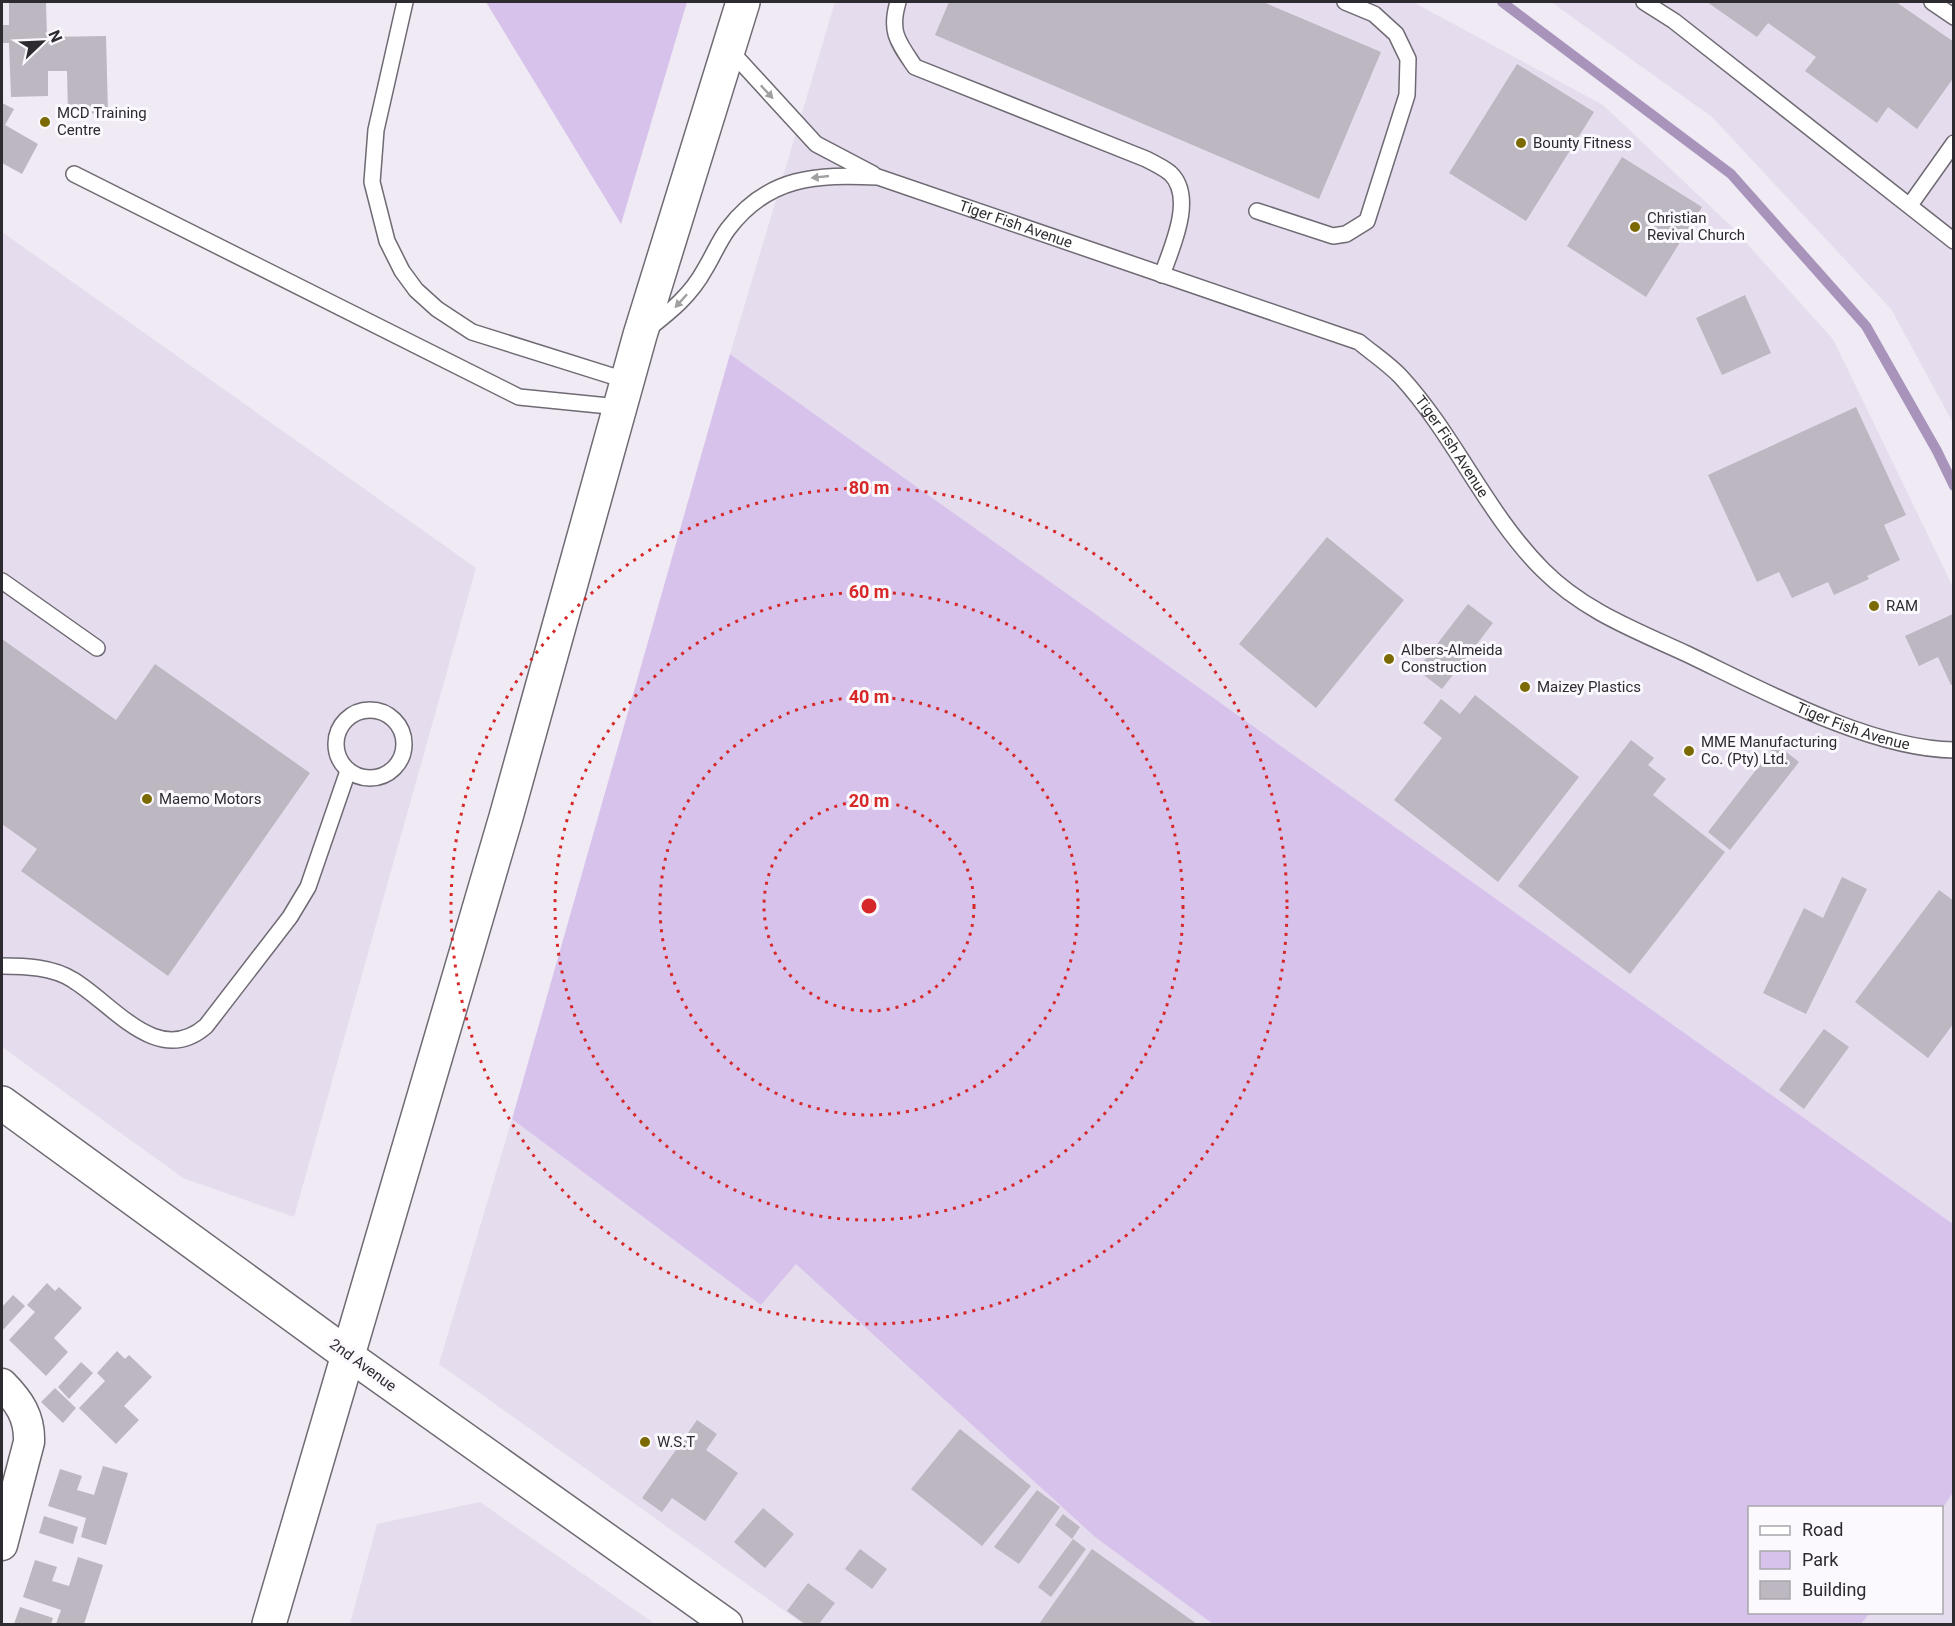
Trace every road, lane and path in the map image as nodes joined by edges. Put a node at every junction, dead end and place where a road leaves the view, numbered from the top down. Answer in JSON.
{"nodes":[{"id":1,"x":405,"y":2,"type":"edge"},
{"id":2,"x":743,"y":2,"type":"edge"},
{"id":3,"x":898,"y":2,"type":"edge"},
{"id":4,"x":1345,"y":2,"type":"edge"},
{"id":5,"x":1644,"y":2,"type":"edge"},
{"id":6,"x":1932,"y":2,"type":"edge"},
{"id":7,"x":1953,"y":17,"type":"edge"},
{"id":8,"x":728,"y":48,"type":"junction"},
{"id":9,"x":1953,"y":143,"type":"edge"},
{"id":10,"x":74,"y":174,"type":"dead end"},
{"id":11,"x":917,"y":192,"type":"junction"},
{"id":12,"x":1910,"y":205,"type":"junction"},
{"id":13,"x":1257,"y":212,"type":"dead end"},
{"id":14,"x":1953,"y":241,"type":"edge"},
{"id":15,"x":1162,"y":275,"type":"junction"},
{"id":16,"x":640,"y":335,"type":"junction"},
{"id":17,"x":623,"y":394,"type":"junction"},
{"id":18,"x":2,"y":581,"type":"edge"},
{"id":19,"x":97,"y":648,"type":"dead end"},
{"id":20,"x":1953,"y":750,"type":"edge"},
{"id":21,"x":348,"y":771,"type":"junction"},
{"id":22,"x":2,"y":966,"type":"edge"},
{"id":23,"x":2,"y":1103,"type":"edge"},
{"id":24,"x":348,"y":1354,"type":"junction"},
{"id":25,"x":2,"y":1384,"type":"edge"},
{"id":26,"x":2,"y":1545,"type":"edge"},
{"id":27,"x":269,"y":1624,"type":"edge"},
{"id":28,"x":727,"y":1624,"type":"edge"}],
"edges":[{"from":1,"to":17,"type":"lane"},
{"from":2,"to":8,"type":"main road"},
{"from":3,"to":15,"type":"lane"},
{"from":4,"to":13,"type":"lane"},
{"from":5,"to":12,"type":"lane"},
{"from":6,"to":7,"type":"lane"},
{"from":8,"to":11,"type":"lane","one_way":true},
{"from":8,"to":16,"type":"main road"},
{"from":9,"to":12,"type":"lane"},
{"from":10,"to":17,"type":"lane"},
{"from":11,"to":15,"type":"lane","name":"Tiger Fish Avenue"},
{"from":11,"to":16,"type":"lane","one_way":true},
{"from":12,"to":14,"type":"lane"},
{"from":15,"to":20,"type":"lane","name":"Tiger Fish Avenue"},
{"from":16,"to":17,"type":"main road"},
{"from":17,"to":24,"type":"main road"},
{"from":18,"to":19,"type":"lane"},
{"from":21,"to":21,"type":"lane"},
{"from":21,"to":22,"type":"lane"},
{"from":23,"to":24,"type":"main road","name":"2nd Avenue"},
{"from":24,"to":27,"type":"main road"},
{"from":24,"to":28,"type":"street","name":"2nd Avenue"},
{"from":25,"to":26,"type":"street"}]}
